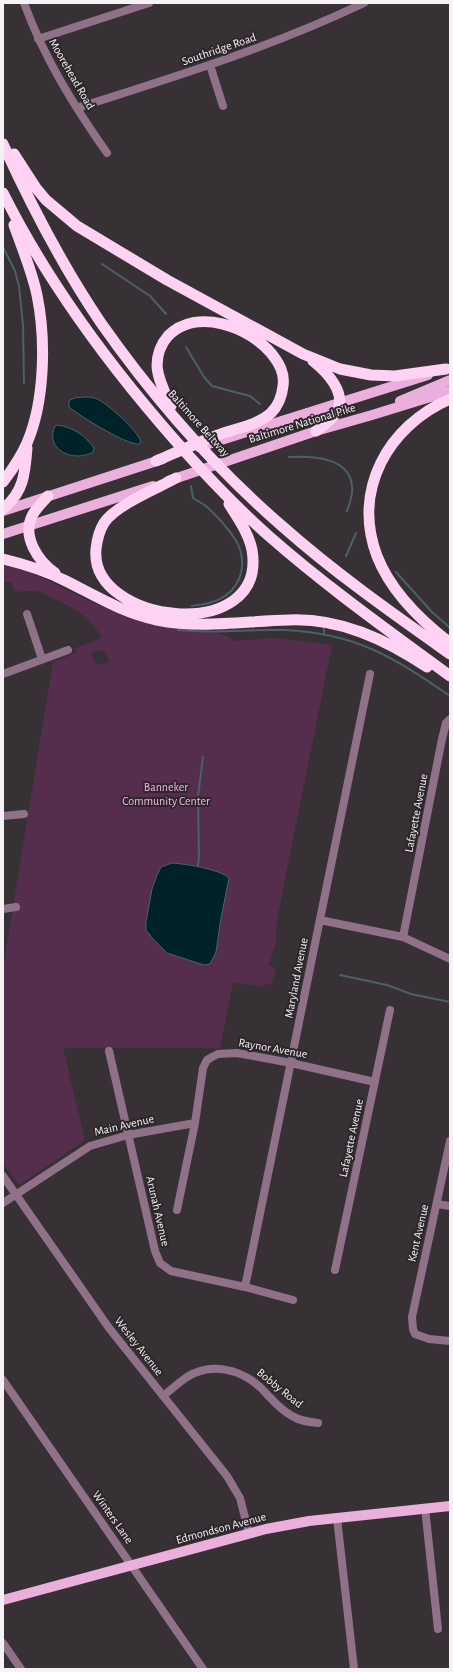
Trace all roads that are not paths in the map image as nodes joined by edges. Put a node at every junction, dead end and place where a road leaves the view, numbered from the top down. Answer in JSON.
{"nodes":[{"id":1,"x":24,"y":3,"type":"edge"},
{"id":2,"x":149,"y":3,"type":"edge"},
{"id":3,"x":364,"y":3,"type":"edge"},
{"id":4,"x":38,"y":39,"type":"junction"},
{"id":5,"x":210,"y":65,"type":"junction"},
{"id":6,"x":223,"y":106,"type":"dead end"},
{"id":7,"x":77,"y":108,"type":"junction"},
{"id":8,"x":3,"y":137,"type":"edge"},
{"id":9,"x":3,"y":144,"type":"edge"},
{"id":10,"x":107,"y":153,"type":"dead end"},
{"id":11,"x":3,"y":193,"type":"edge"},
{"id":12,"x":3,"y":197,"type":"edge"},
{"id":13,"x":303,"y":354,"type":"junction"},
{"id":14,"x":448,"y":368,"type":"edge"},
{"id":15,"x":450,"y":380,"type":"edge"},
{"id":16,"x":450,"y":391,"type":"edge"},
{"id":17,"x":450,"y":399,"type":"edge"},
{"id":18,"x":340,"y":403,"type":"junction"},
{"id":19,"x":372,"y":415,"type":"junction"},
{"id":20,"x":181,"y":425,"type":"junction"},
{"id":21,"x":316,"y":431,"type":"junction"},
{"id":22,"x":27,"y":443,"type":"junction"},
{"id":23,"x":156,"y":461,"type":"junction"},
{"id":24,"x":176,"y":478,"type":"junction"},
{"id":25,"x":3,"y":482,"type":"edge"},
{"id":26,"x":222,"y":491,"type":"junction"},
{"id":27,"x":48,"y":496,"type":"junction"},
{"id":28,"x":3,"y":510,"type":"edge"},
{"id":29,"x":30,"y":525,"type":"junction"},
{"id":30,"x":3,"y":534,"type":"edge"},
{"id":31,"x":3,"y":559,"type":"edge"},
{"id":32,"x":65,"y":581,"type":"junction"},
{"id":33,"x":27,"y":614,"type":"dead end"},
{"id":34,"x":450,"y":643,"type":"edge"},
{"id":35,"x":68,"y":650,"type":"dead end"},
{"id":36,"x":450,"y":654,"type":"edge"},
{"id":37,"x":42,"y":659,"type":"junction"},
{"id":38,"x":3,"y":674,"type":"edge"},
{"id":39,"x":370,"y":674,"type":"dead end"},
{"id":40,"x":450,"y":676,"type":"edge"},
{"id":41,"x":450,"y":683,"type":"edge"},
{"id":42,"x":450,"y":719,"type":"edge"},
{"id":43,"x":24,"y":814,"type":"dead end"},
{"id":44,"x":3,"y":816,"type":"edge"},
{"id":45,"x":16,"y":907,"type":"dead end"},
{"id":46,"x":3,"y":909,"type":"edge"},
{"id":47,"x":320,"y":920,"type":"junction"},
{"id":48,"x":403,"y":937,"type":"junction"},
{"id":49,"x":450,"y":959,"type":"edge"},
{"id":50,"x":390,"y":1010,"type":"dead end"},
{"id":51,"x":108,"y":1051,"type":"dead end"},
{"id":52,"x":291,"y":1063,"type":"junction"},
{"id":53,"x":375,"y":1082,"type":"junction"},
{"id":54,"x":194,"y":1123,"type":"junction"},
{"id":55,"x":128,"y":1135,"type":"junction"},
{"id":56,"x":450,"y":1141,"type":"edge"},
{"id":57,"x":3,"y":1176,"type":"edge"},
{"id":58,"x":15,"y":1194,"type":"junction"},
{"id":59,"x":3,"y":1203,"type":"edge"},
{"id":60,"x":437,"y":1204,"type":"junction"},
{"id":61,"x":450,"y":1206,"type":"edge"},
{"id":62,"x":177,"y":1210,"type":"dead end"},
{"id":63,"x":335,"y":1270,"type":"dead end"},
{"id":64,"x":245,"y":1287,"type":"junction"},
{"id":65,"x":293,"y":1300,"type":"dead end"},
{"id":66,"x":450,"y":1341,"type":"edge"},
{"id":67,"x":3,"y":1380,"type":"edge"},
{"id":68,"x":163,"y":1396,"type":"junction"},
{"id":69,"x":318,"y":1423,"type":"dead end"},
{"id":70,"x":450,"y":1506,"type":"edge"},
{"id":71,"x":425,"y":1508,"type":"junction"},
{"id":72,"x":337,"y":1518,"type":"junction"},
{"id":73,"x":249,"y":1533,"type":"junction"},
{"id":74,"x":132,"y":1565,"type":"junction"},
{"id":75,"x":3,"y":1600,"type":"edge"},
{"id":76,"x":438,"y":1629,"type":"dead end"},
{"id":77,"x":3,"y":1643,"type":"edge"},
{"id":78,"x":21,"y":1669,"type":"edge"},
{"id":79,"x":203,"y":1669,"type":"edge"},
{"id":80,"x":354,"y":1669,"type":"edge"}],
"edges":[{"from":1,"to":4,"type":"street","name":"Moorehead Road"},
{"from":2,"to":4,"type":"street"},
{"from":3,"to":5,"type":"street","name":"Southridge Road"},
{"from":4,"to":7,"type":"street","name":"Moorehead Road"},
{"from":5,"to":6,"type":"street"},
{"from":5,"to":7,"type":"street","name":"Southridge Road"},
{"from":7,"to":10,"type":"street","name":"Moorehead Road"},
{"from":8,"to":13,"type":"highway"},
{"from":9,"to":20,"type":"highway","name":"Baltimore Beltway"},
{"from":11,"to":26,"type":"highway"},
{"from":12,"to":22,"type":"highway"},
{"from":13,"to":14,"type":"highway"},
{"from":13,"to":18,"type":"highway"},
{"from":14,"to":18,"type":"main road","name":"Baltimore National Pike"},
{"from":15,"to":19,"type":"main road"},
{"from":16,"to":19,"type":"main road","name":"Baltimore National Pike"},
{"from":17,"to":34,"type":"highway"},
{"from":18,"to":21,"type":"highway"},
{"from":18,"to":23,"type":"main road","name":"Baltimore National Pike"},
{"from":19,"to":21,"type":"main road","name":"Baltimore National Pike"},
{"from":20,"to":23,"type":"highway"},
{"from":20,"to":36,"type":"highway","name":"Baltimore Beltway"},
{"from":21,"to":24,"type":"main road","name":"Baltimore National Pike"},
{"from":22,"to":25,"type":"highway"},
{"from":22,"to":28,"type":"highway"},
{"from":23,"to":27,"type":"main road","name":"Baltimore National Pike"},
{"from":24,"to":26,"type":"highway"},
{"from":24,"to":29,"type":"main road","name":"Baltimore National Pike"},
{"from":26,"to":40,"type":"highway"},
{"from":27,"to":28,"type":"main road","name":"Baltimore National Pike"},
{"from":27,"to":29,"type":"highway"},
{"from":29,"to":30,"type":"main road","name":"Baltimore National Pike"},
{"from":29,"to":32,"type":"highway"},
{"from":31,"to":32,"type":"highway"},
{"from":32,"to":41,"type":"highway"},
{"from":33,"to":37,"type":"street"},
{"from":35,"to":37,"type":"street"},
{"from":37,"to":38,"type":"street"},
{"from":39,"to":47,"type":"street","name":"Maryland Avenue"},
{"from":42,"to":48,"type":"street","name":"Lafayette Avenue"},
{"from":43,"to":44,"type":"street"},
{"from":45,"to":46,"type":"street"},
{"from":47,"to":48,"type":"street"},
{"from":47,"to":52,"type":"street","name":"Maryland Avenue"},
{"from":48,"to":49,"type":"street"},
{"from":50,"to":53,"type":"street","name":"Lafayette Avenue"},
{"from":51,"to":55,"type":"street","name":"Arunah Avenue"},
{"from":52,"to":53,"type":"street","name":"Raynor Avenue"},
{"from":52,"to":54,"type":"street","name":"Raynor Avenue"},
{"from":52,"to":64,"type":"street","name":"Maryland Avenue"},
{"from":53,"to":63,"type":"street","name":"Lafayette Avenue"},
{"from":54,"to":55,"type":"street","name":"Main Avenue"},
{"from":54,"to":62,"type":"street","name":"Raynor Avenue"},
{"from":55,"to":58,"type":"street","name":"Main Avenue"},
{"from":55,"to":64,"type":"street","name":"Arunah Avenue"},
{"from":56,"to":60,"type":"street","name":"Kent Avenue"},
{"from":57,"to":58,"type":"street","name":"Wesley Avenue"},
{"from":58,"to":59,"type":"street","name":"Main Avenue"},
{"from":58,"to":68,"type":"street","name":"Wesley Avenue"},
{"from":60,"to":61,"type":"street"},
{"from":60,"to":66,"type":"street","name":"Kent Avenue"},
{"from":64,"to":65,"type":"street","name":"Arunah Avenue"},
{"from":67,"to":74,"type":"street","name":"Winters Lane"},
{"from":68,"to":69,"type":"street","name":"Bobby Road"},
{"from":68,"to":73,"type":"street","name":"Wesley Avenue"},
{"from":70,"to":71,"type":"main road","name":"Edmondson Avenue"},
{"from":71,"to":72,"type":"main road","name":"Edmondson Avenue"},
{"from":71,"to":76,"type":"street"},
{"from":72,"to":73,"type":"main road","name":"Edmondson Avenue"},
{"from":72,"to":80,"type":"street"},
{"from":73,"to":74,"type":"main road","name":"Edmondson Avenue"},
{"from":74,"to":75,"type":"main road","name":"Edmondson Avenue"},
{"from":74,"to":79,"type":"street","name":"Winters Lane"},
{"from":77,"to":78,"type":"street"}]}
